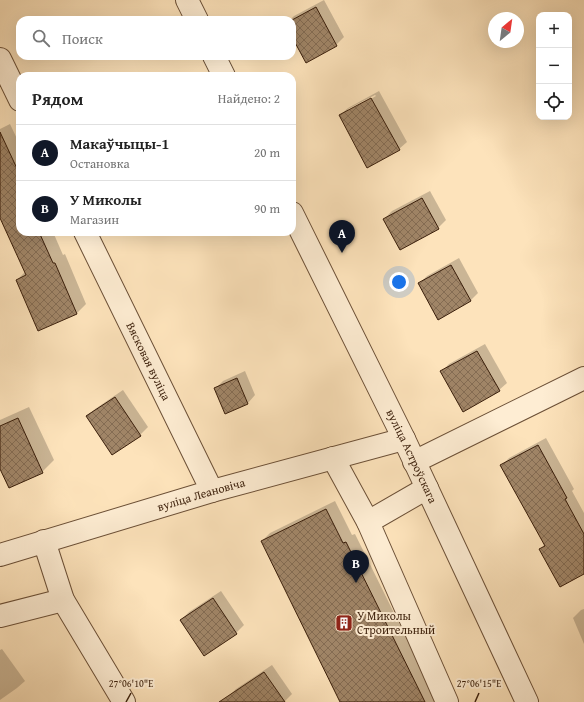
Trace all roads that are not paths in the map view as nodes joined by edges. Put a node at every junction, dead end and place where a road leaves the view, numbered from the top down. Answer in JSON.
{"nodes":[{"id":1,"x":187,"y":0,"type":"edge"},
{"id":2,"x":195,"y":16,"type":"edge"},
{"id":3,"x":0,"y":59,"type":"edge"},
{"id":4,"x":216,"y":60,"type":"edge"},
{"id":5,"x":222,"y":72,"type":"edge"},
{"id":6,"x":16,"y":92,"type":"edge"},
{"id":7,"x":296,"y":221,"type":"edge"},
{"id":8,"x":87,"y":236,"type":"edge"},
{"id":9,"x":584,"y":378,"type":"edge"},
{"id":10,"x":404,"y":439,"type":"junction"},
{"id":11,"x":333,"y":458,"type":"junction"},
{"id":12,"x":414,"y":462,"type":"junction"},
{"id":13,"x":426,"y":488,"type":"junction"},
{"id":14,"x":212,"y":491,"type":"junction"},
{"id":15,"x":368,"y":522,"type":"junction"},
{"id":16,"x":44,"y":541,"type":"junction"},
{"id":17,"x":0,"y":555,"type":"edge"},
{"id":18,"x":63,"y":600,"type":"junction"},
{"id":19,"x":0,"y":616,"type":"edge"},
{"id":20,"x":124,"y":702,"type":"edge"},
{"id":21,"x":447,"y":702,"type":"edge"},
{"id":22,"x":527,"y":702,"type":"edge"}],
"edges":[{"from":1,"to":2,"type":"street"},
{"from":3,"to":6,"type":"street"},
{"from":4,"to":5,"type":"street"},
{"from":7,"to":10,"type":"street","name":"вуліца Астроўскага"},
{"from":8,"to":14,"type":"street","name":"Вясковая вуліца"},
{"from":9,"to":12,"type":"street"},
{"from":10,"to":11,"type":"street","name":"вуліца Леановіча"},
{"from":10,"to":12,"type":"street","name":"вуліца Астроўскага"},
{"from":11,"to":14,"type":"street","name":"вуліца Леановіча"},
{"from":11,"to":15,"type":"street"},
{"from":12,"to":13,"type":"street","name":"вуліца Астроўскага"},
{"from":13,"to":15,"type":"street"},
{"from":13,"to":22,"type":"street","name":"вуліца Астроўскага"},
{"from":14,"to":16,"type":"street","name":"вуліца Леановіча"},
{"from":15,"to":21,"type":"street"},
{"from":16,"to":17,"type":"street","name":"вуліца Леановіча"},
{"from":16,"to":18,"type":"street"},
{"from":18,"to":19,"type":"street"},
{"from":18,"to":20,"type":"street"}]}
